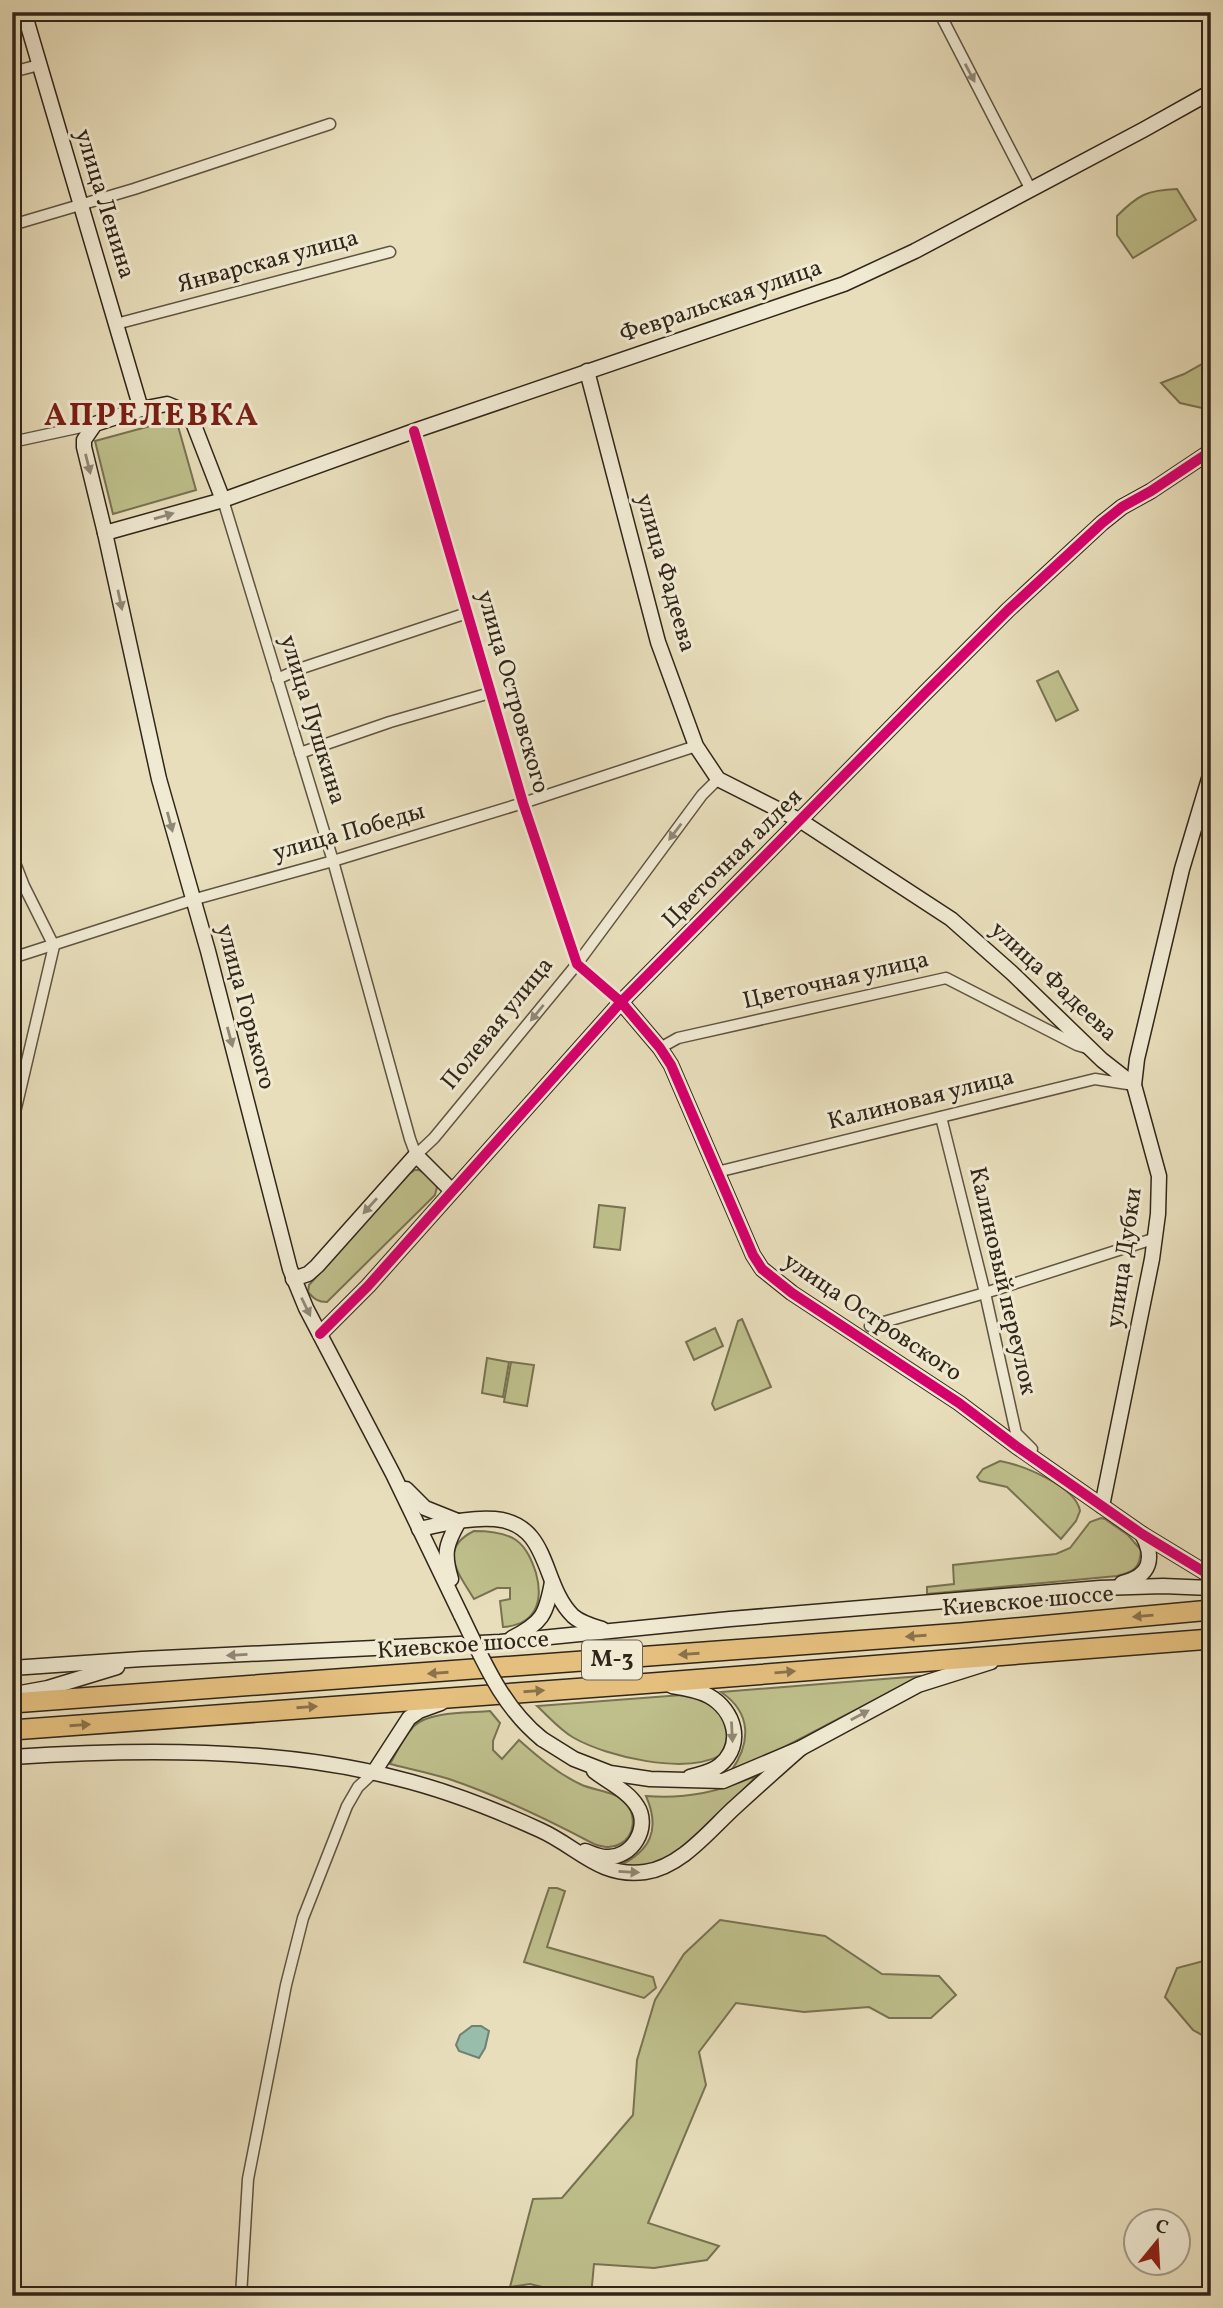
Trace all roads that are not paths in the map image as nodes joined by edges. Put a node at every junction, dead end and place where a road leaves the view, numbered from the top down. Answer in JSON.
{"nodes":[{"id":1,"x":24,"y":12,"type":"edge"},
{"id":2,"x":939,"y":12,"type":"edge"},
{"id":3,"x":39,"y":65,"type":"junction"},
{"id":4,"x":12,"y":72,"type":"edge"},
{"id":5,"x":1211,"y":92,"type":"edge"},
{"id":6,"x":330,"y":124,"type":"dead end"},
{"id":7,"x":1031,"y":190,"type":"junction"},
{"id":8,"x":80,"y":206,"type":"junction"},
{"id":9,"x":12,"y":225,"type":"edge"},
{"id":10,"x":390,"y":252,"type":"dead end"},
{"id":11,"x":116,"y":324,"type":"junction"},
{"id":12,"x":587,"y":371,"type":"junction"},
{"id":13,"x":141,"y":409,"type":"junction"},
{"id":14,"x":94,"y":424,"type":"junction"},
{"id":15,"x":414,"y":431,"type":"junction"},
{"id":16,"x":12,"y":442,"type":"edge"},
{"id":17,"x":1211,"y":452,"type":"edge"},
{"id":18,"x":223,"y":500,"type":"junction"},
{"id":19,"x":105,"y":533,"type":"junction"},
{"id":20,"x":467,"y":613,"type":"junction"},
{"id":21,"x":277,"y":678,"type":"junction"},
{"id":22,"x":491,"y":693,"type":"junction"},
{"id":23,"x":696,"y":746,"type":"junction"},
{"id":24,"x":300,"y":753,"type":"junction"},
{"id":25,"x":1211,"y":772,"type":"edge"},
{"id":26,"x":718,"y":779,"type":"junction"},
{"id":27,"x":523,"y":803,"type":"junction"},
{"id":28,"x":800,"y":821,"type":"junction"},
{"id":29,"x":12,"y":855,"type":"edge"},
{"id":30,"x":333,"y":861,"type":"junction"},
{"id":31,"x":192,"y":900,"type":"junction"},
{"id":32,"x":54,"y":946,"type":"junction"},
{"id":33,"x":12,"y":958,"type":"edge"},
{"id":34,"x":577,"y":964,"type":"junction"},
{"id":35,"x":621,"y":1002,"type":"junction"},
{"id":36,"x":660,"y":1048,"type":"junction"},
{"id":37,"x":1092,"y":1050,"type":"junction"},
{"id":38,"x":1135,"y":1085,"type":"junction"},
{"id":39,"x":941,"y":1117,"type":"junction"},
{"id":40,"x":12,"y":1125,"type":"edge"},
{"id":41,"x":416,"y":1155,"type":"junction"},
{"id":42,"x":717,"y":1171,"type":"junction"},
{"id":43,"x":452,"y":1191,"type":"junction"},
{"id":44,"x":1156,"y":1238,"type":"junction"},
{"id":45,"x":293,"y":1279,"type":"junction"},
{"id":46,"x":985,"y":1293,"type":"junction"},
{"id":47,"x":870,"y":1326,"type":"dead end"},
{"id":48,"x":320,"y":1334,"type":"junction"},
{"id":49,"x":1032,"y":1449,"type":"dead end"},
{"id":50,"x":393,"y":1474,"type":"junction"},
{"id":51,"x":1102,"y":1506,"type":"junction"},
{"id":52,"x":459,"y":1521,"type":"junction"},
{"id":53,"x":419,"y":1530,"type":"junction"},
{"id":54,"x":1142,"y":1534,"type":"junction"},
{"id":55,"x":1211,"y":1576,"type":"edge"},
{"id":56,"x":552,"y":1582,"type":"junction"},
{"id":57,"x":1100,"y":1588,"type":"junction"},
{"id":58,"x":1211,"y":1588,"type":"edge"},
{"id":59,"x":1211,"y":1610,"type":"edge"},
{"id":60,"x":461,"y":1615,"type":"junction"},
{"id":61,"x":607,"y":1630,"type":"junction"},
{"id":62,"x":1211,"y":1639,"type":"edge"},
{"id":63,"x":500,"y":1642,"type":"junction"},
{"id":64,"x":1023,"y":1653,"type":"junction"},
{"id":65,"x":142,"y":1659,"type":"junction"},
{"id":66,"x":12,"y":1668,"type":"edge"},
{"id":67,"x":639,"y":1684,"type":"junction"},
{"id":68,"x":12,"y":1695,"type":"edge"},
{"id":69,"x":460,"y":1696,"type":"junction"},
{"id":70,"x":12,"y":1703,"type":"edge"},
{"id":71,"x":12,"y":1730,"type":"edge"},
{"id":72,"x":801,"y":1748,"type":"junction"},
{"id":73,"x":12,"y":1757,"type":"edge"},
{"id":74,"x":587,"y":1766,"type":"junction"},
{"id":75,"x":374,"y":1772,"type":"junction"},
{"id":76,"x":673,"y":1780,"type":"junction"},
{"id":77,"x":568,"y":1845,"type":"junction"},
{"id":78,"x":241,"y":2296,"type":"edge"}],
"edges":[{"from":1,"to":3,"type":"main road","name":"улица Ленина"},
{"from":2,"to":7,"type":"street","one_way":true},
{"from":3,"to":4,"type":"street"},
{"from":3,"to":8,"type":"main road","name":"улица Ленина"},
{"from":5,"to":7,"type":"main road","name":"Февральская улица"},
{"from":6,"to":8,"type":"street"},
{"from":7,"to":12,"type":"main road","name":"Февральская улица"},
{"from":8,"to":9,"type":"street"},
{"from":8,"to":11,"type":"main road","name":"улица Ленина"},
{"from":10,"to":11,"type":"street","name":"Январская улица"},
{"from":11,"to":13,"type":"main road","name":"улица Ленина"},
{"from":12,"to":15,"type":"main road","name":"Февральская улица"},
{"from":12,"to":23,"type":"main road","name":"улица Фадеева"},
{"from":13,"to":14,"type":"main road"},
{"from":13,"to":18,"type":"main road"},
{"from":14,"to":16,"type":"street"},
{"from":14,"to":19,"type":"main road","name":"улица Горького","one_way":true},
{"from":15,"to":18,"type":"main road","name":"Февральская улица"},
{"from":15,"to":20,"type":"street","name":"улица Островского"},
{"from":17,"to":28,"type":"main road","name":"Цветочная аллея"},
{"from":19,"to":18,"type":"main road","name":"Февральская улица","one_way":true},
{"from":18,"to":21,"type":"street","name":"улица Пушкина"},
{"from":19,"to":31,"type":"main road","name":"улица Горького","one_way":true},
{"from":20,"to":21,"type":"street"},
{"from":20,"to":22,"type":"street","name":"улица Островского"},
{"from":21,"to":24,"type":"street","name":"улица Пушкина"},
{"from":22,"to":24,"type":"street"},
{"from":22,"to":27,"type":"street","name":"улица Островского"},
{"from":23,"to":26,"type":"main road","name":"улица Фадеева"},
{"from":23,"to":27,"type":"street","name":"улица Победы"},
{"from":24,"to":30,"type":"street","name":"улица Пушкина"},
{"from":25,"to":38,"type":"main road","name":"улица Дубки"},
{"from":26,"to":28,"type":"main road","name":"улица Фадеева"},
{"from":26,"to":34,"type":"street","name":"Полевая улица","one_way":true},
{"from":27,"to":30,"type":"street","name":"улица Победы"},
{"from":27,"to":34,"type":"street","name":"улица Островского"},
{"from":28,"to":35,"type":"main road","name":"Цветочная аллея"},
{"from":28,"to":37,"type":"main road","name":"улица Фадеева"},
{"from":29,"to":32,"type":"street"},
{"from":30,"to":31,"type":"street","name":"улица Победы"},
{"from":30,"to":41,"type":"street","name":"улица Пушкина"},
{"from":31,"to":32,"type":"street","name":"улица Победы"},
{"from":31,"to":45,"type":"main road","name":"улица Горького","one_way":true},
{"from":32,"to":33,"type":"street","name":"улица Победы"},
{"from":32,"to":40,"type":"street"},
{"from":34,"to":35,"type":"street"},
{"from":34,"to":41,"type":"street","name":"Полевая улица","one_way":true},
{"from":35,"to":36,"type":"main road","name":"улица Островского"},
{"from":35,"to":43,"type":"main road","name":"Цветочная аллея"},
{"from":36,"to":37,"type":"street","name":"Цветочная улица"},
{"from":36,"to":42,"type":"main road","name":"улица Островского"},
{"from":37,"to":38,"type":"main road","name":"улица Фадеева"},
{"from":38,"to":39,"type":"street","name":"Калиновая улица"},
{"from":38,"to":44,"type":"main road","name":"улица Дубки"},
{"from":39,"to":42,"type":"street","name":"Калиновая улица"},
{"from":39,"to":46,"type":"street","name":"Калиновый переулок"},
{"from":41,"to":43,"type":"main road"},
{"from":41,"to":45,"type":"main road","name":"Полевая улица","one_way":true},
{"from":42,"to":51,"type":"main road","name":"улица Островского"},
{"from":43,"to":48,"type":"main road","name":"Цветочная аллея"},
{"from":44,"to":46,"type":"street"},
{"from":44,"to":51,"type":"main road","name":"улица Дубки"},
{"from":45,"to":48,"type":"main road","name":"улица Горького","one_way":true},
{"from":46,"to":47,"type":"street"},
{"from":46,"to":49,"type":"street","name":"Калиновый переулок"},
{"from":48,"to":50,"type":"main road","name":"улица Горького"},
{"from":50,"to":52,"type":"main road"},
{"from":50,"to":53,"type":"main road"},
{"from":51,"to":54,"type":"main road"},
{"from":52,"to":53,"type":"main road"},
{"from":52,"to":56,"type":"main road"},
{"from":52,"to":60,"type":"main road"},
{"from":53,"to":60,"type":"main road"},
{"from":54,"to":55,"type":"main road"},
{"from":54,"to":57,"type":"main road"},
{"from":56,"to":61,"type":"main road"},
{"from":56,"to":63,"type":"main road"},
{"from":57,"to":58,"type":"main road"},
{"from":57,"to":61,"type":"main road"},
{"from":59,"to":70,"type":"highway","name":"Киевское шоссе","number":"М-3","one_way":true},
{"from":60,"to":74,"type":"main road","bridge":true},
{"from":61,"to":63,"type":"main road"},
{"from":62,"to":64,"type":"highway","name":"Киевское шоссе","number":"М-3"},
{"from":63,"to":65,"type":"main road","one_way":true},
{"from":67,"to":64,"type":"highway","name":"Киевское шоссе","number":"М-3","one_way":true},
{"from":72,"to":64,"type":"main road","one_way":true},
{"from":65,"to":66,"type":"main road"},
{"from":65,"to":68,"type":"main road"},
{"from":69,"to":67,"type":"highway","name":"Киевское шоссе","number":"М-3","one_way":true},
{"from":67,"to":76,"type":"main road","one_way":true},
{"from":71,"to":69,"type":"highway","name":"Киевское шоссе","number":"М-3","one_way":true},
{"from":69,"to":75,"type":"main road"},
{"from":72,"to":76,"type":"main road"},
{"from":77,"to":72,"type":"main road","one_way":true},
{"from":73,"to":75,"type":"main road"},
{"from":74,"to":76,"type":"main road"},
{"from":74,"to":77,"type":"main road"},
{"from":75,"to":77,"type":"main road"},
{"from":75,"to":78,"type":"street"}]}
